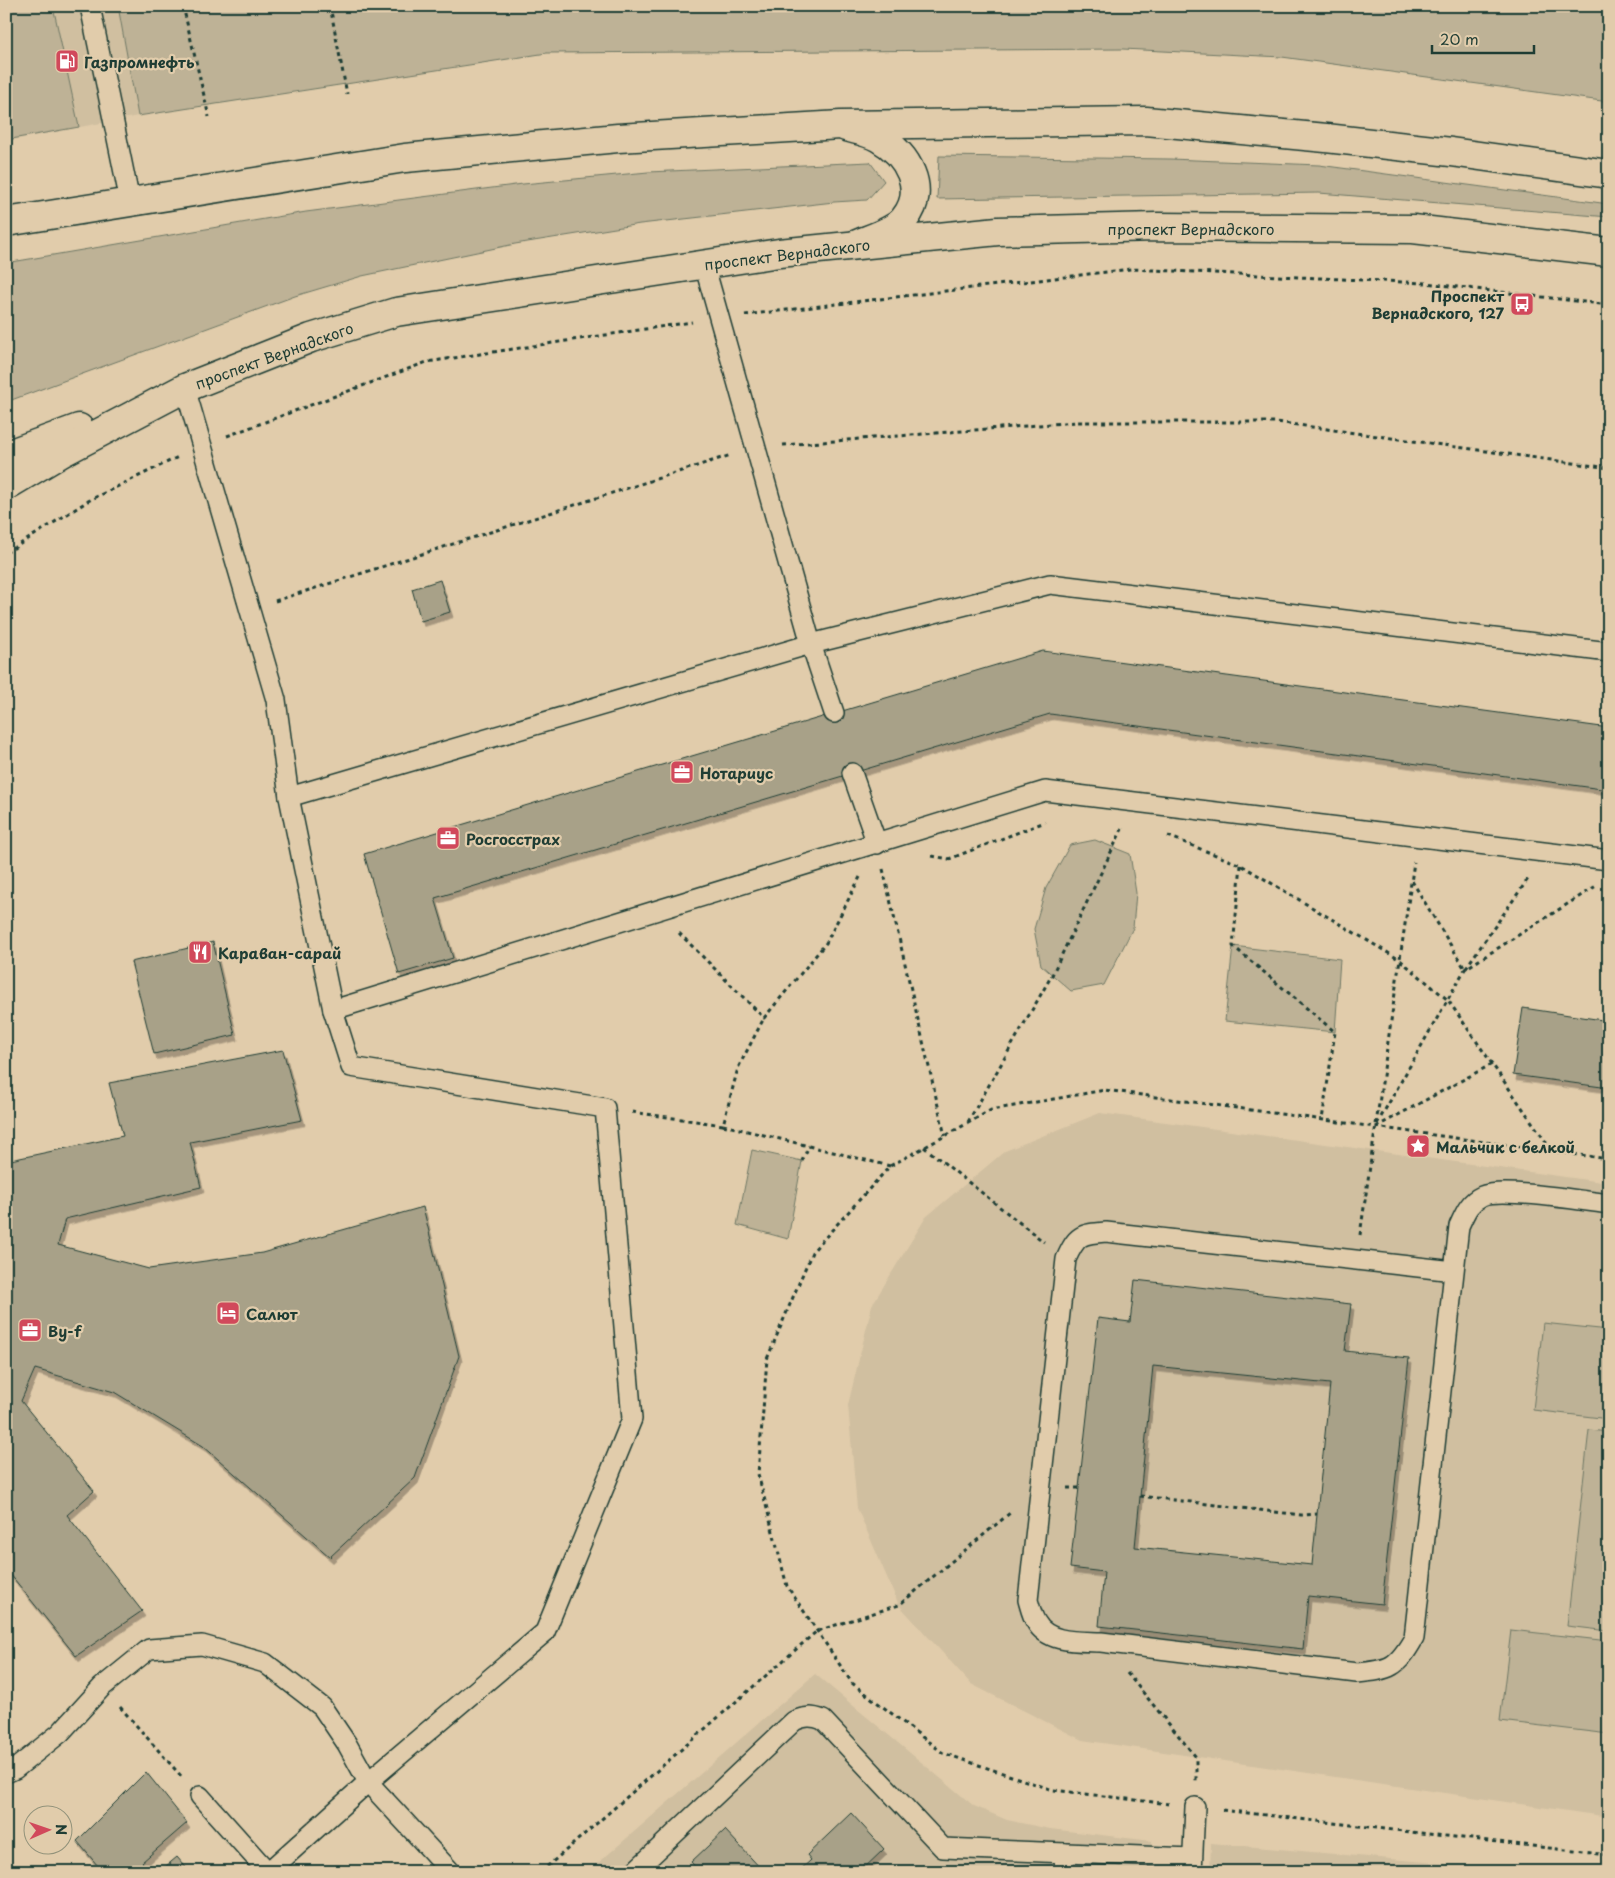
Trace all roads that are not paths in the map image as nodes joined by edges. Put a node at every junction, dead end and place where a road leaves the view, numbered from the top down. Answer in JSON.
{"nodes":[{"id":1,"x":90,"y":6,"type":"edge"},
{"id":2,"x":841,"y":125,"type":"junction"},
{"id":3,"x":1609,"y":174,"type":"edge"},
{"id":4,"x":130,"y":202,"type":"junction"},
{"id":5,"x":6,"y":222,"type":"edge"},
{"id":6,"x":851,"y":246,"type":"junction"},
{"id":7,"x":1609,"y":252,"type":"edge"},
{"id":8,"x":704,"y":264,"type":"junction"},
{"id":9,"x":185,"y":388,"type":"junction"},
{"id":10,"x":6,"y":455,"type":"edge"},
{"id":11,"x":6,"y":486,"type":"edge"},
{"id":12,"x":811,"y":644,"type":"junction"},
{"id":13,"x":1609,"y":652,"type":"edge"},
{"id":14,"x":834,"y":713,"type":"dead end"},
{"id":15,"x":852,"y":773,"type":"dead end"},
{"id":16,"x":289,"y":797,"type":"junction"},
{"id":17,"x":877,"y":844,"type":"junction"},
{"id":18,"x":1609,"y":860,"type":"edge"},
{"id":19,"x":334,"y":1010,"type":"junction"},
{"id":20,"x":1609,"y":1204,"type":"edge"},
{"id":21,"x":1454,"y":1271,"type":"junction"},
{"id":22,"x":6,"y":1773,"type":"edge"},
{"id":23,"x":368,"y":1782,"type":"junction"},
{"id":24,"x":200,"y":1796,"type":"road end"},
{"id":25,"x":1195,"y":1807,"type":"road end"},
{"id":26,"x":1065,"y":1853,"type":"junction"},
{"id":27,"x":1192,"y":1865,"type":"edge"},
{"id":28,"x":268,"y":1871,"type":"edge"},
{"id":29,"x":451,"y":1872,"type":"edge"},
{"id":30,"x":634,"y":1872,"type":"edge"},
{"id":31,"x":1064,"y":1872,"type":"edge"}],
"edges":[{"from":1,"to":4,"type":"lane"},
{"from":2,"to":3,"type":"main road"},
{"from":2,"to":4,"type":"main road"},
{"from":2,"to":6,"type":"main road"},
{"from":4,"to":5,"type":"main road"},
{"from":6,"to":7,"type":"main road","name":"проспект Вернадского"},
{"from":6,"to":8,"type":"main road","name":"проспект Вернадского"},
{"from":8,"to":9,"type":"main road","name":"проспект Вернадского"},
{"from":8,"to":12,"type":"lane"},
{"from":9,"to":10,"type":"main road"},
{"from":9,"to":11,"type":"main road","name":"проспект Вернадского"},
{"from":9,"to":16,"type":"lane"},
{"from":12,"to":13,"type":"lane"},
{"from":12,"to":14,"type":"lane"},
{"from":12,"to":16,"type":"lane"},
{"from":15,"to":17,"type":"lane"},
{"from":16,"to":19,"type":"lane"},
{"from":17,"to":18,"type":"lane"},
{"from":17,"to":19,"type":"lane"},
{"from":19,"to":23,"type":"lane"},
{"from":20,"to":21,"type":"lane"},
{"from":21,"to":21,"type":"lane"},
{"from":22,"to":23,"type":"lane"},
{"from":23,"to":28,"type":"lane"},
{"from":23,"to":29,"type":"lane"},
{"from":24,"to":28,"type":"lane"},
{"from":25,"to":27,"type":"lane"},
{"from":26,"to":27,"type":"lane"},
{"from":26,"to":30,"type":"lane"},
{"from":26,"to":31,"type":"lane"}]}
